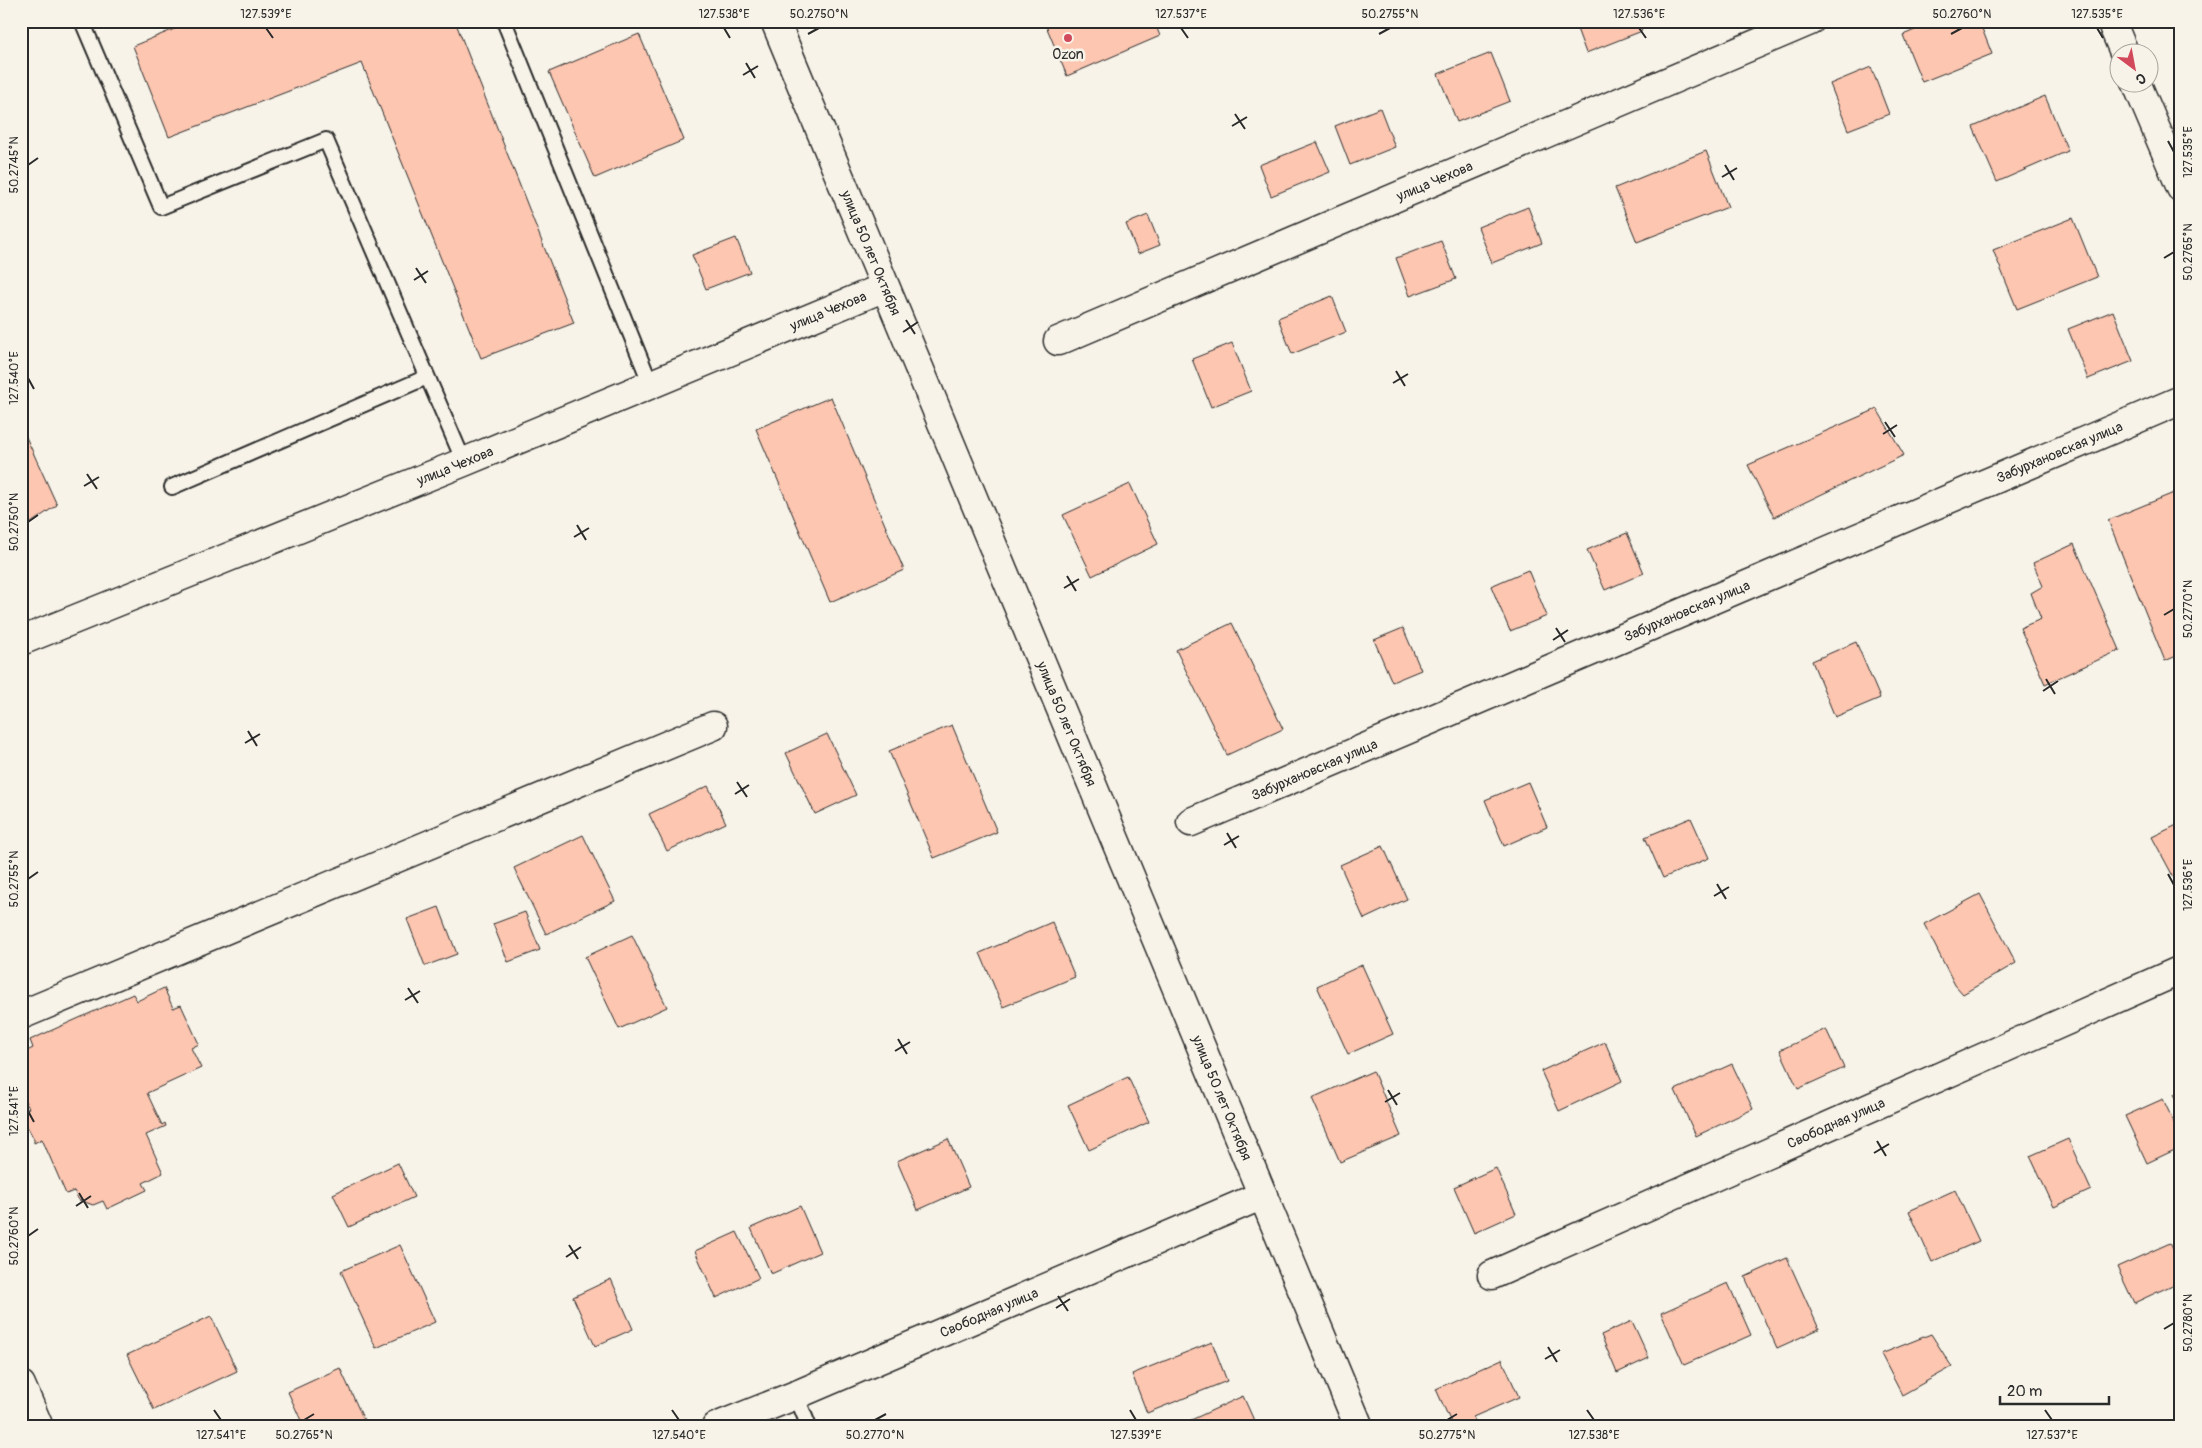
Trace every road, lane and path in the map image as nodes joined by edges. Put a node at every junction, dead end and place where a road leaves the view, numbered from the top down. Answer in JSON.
{"nodes":[{"id":1,"x":82,"y":21,"type":"edge"},
{"id":2,"x":504,"y":21,"type":"edge"},
{"id":3,"x":775,"y":21,"type":"edge"},
{"id":4,"x":1810,"y":21,"type":"edge"},
{"id":5,"x":2110,"y":21,"type":"edge"},
{"id":6,"x":2119,"y":42,"type":"edge"},
{"id":7,"x":2140,"y":92,"type":"edge"},
{"id":8,"x":2181,"y":188,"type":"edge"},
{"id":9,"x":885,"y":287,"type":"junction"},
{"id":10,"x":1058,"y":341,"type":"dead end"},
{"id":11,"x":428,"y":377,"type":"junction"},
{"id":12,"x":651,"y":385,"type":"junction"},
{"id":13,"x":2181,"y":400,"type":"edge"},
{"id":14,"x":464,"y":462,"type":"junction"},
{"id":15,"x":172,"y":487,"type":"dead end"},
{"id":16,"x":21,"y":641,"type":"edge"},
{"id":17,"x":713,"y":726,"type":"dead end"},
{"id":18,"x":1191,"y":822,"type":"dead end"},
{"id":19,"x":2181,"y":970,"type":"edge"},
{"id":20,"x":21,"y":1015,"type":"edge"},
{"id":21,"x":1263,"y":1195,"type":"junction"},
{"id":22,"x":1492,"y":1275,"type":"dead end"},
{"id":23,"x":21,"y":1385,"type":"edge"},
{"id":24,"x":796,"y":1395,"type":"junction"},
{"id":25,"x":39,"y":1427,"type":"edge"},
{"id":26,"x":716,"y":1427,"type":"edge"},
{"id":27,"x":809,"y":1427,"type":"edge"},
{"id":28,"x":1359,"y":1427,"type":"edge"}],
"edges":[{"from":1,"to":11,"type":"lane"},
{"from":2,"to":12,"type":"lane"},
{"from":3,"to":9,"type":"street","name":"улица 50 лет Октября"},
{"from":4,"to":10,"type":"street","name":"улица Чехова"},
{"from":5,"to":6,"type":"street"},
{"from":7,"to":8,"type":"street"},
{"from":9,"to":12,"type":"street","name":"улица Чехова"},
{"from":9,"to":21,"type":"street","name":"улица 50 лет Октября"},
{"from":11,"to":14,"type":"lane"},
{"from":11,"to":15,"type":"lane"},
{"from":12,"to":14,"type":"street","name":"улица Чехова"},
{"from":13,"to":18,"type":"street","name":"Забурхановская улица"},
{"from":14,"to":16,"type":"street","name":"улица Чехова"},
{"from":17,"to":20,"type":"street"},
{"from":19,"to":22,"type":"street","name":"Свободная улица"},
{"from":21,"to":24,"type":"street","name":"Свободная улица"},
{"from":21,"to":28,"type":"street","name":"улица 50 лет Октября"},
{"from":23,"to":25,"type":"street"},
{"from":24,"to":26,"type":"street","name":"Свободная улица"},
{"from":24,"to":27,"type":"lane"}]}
